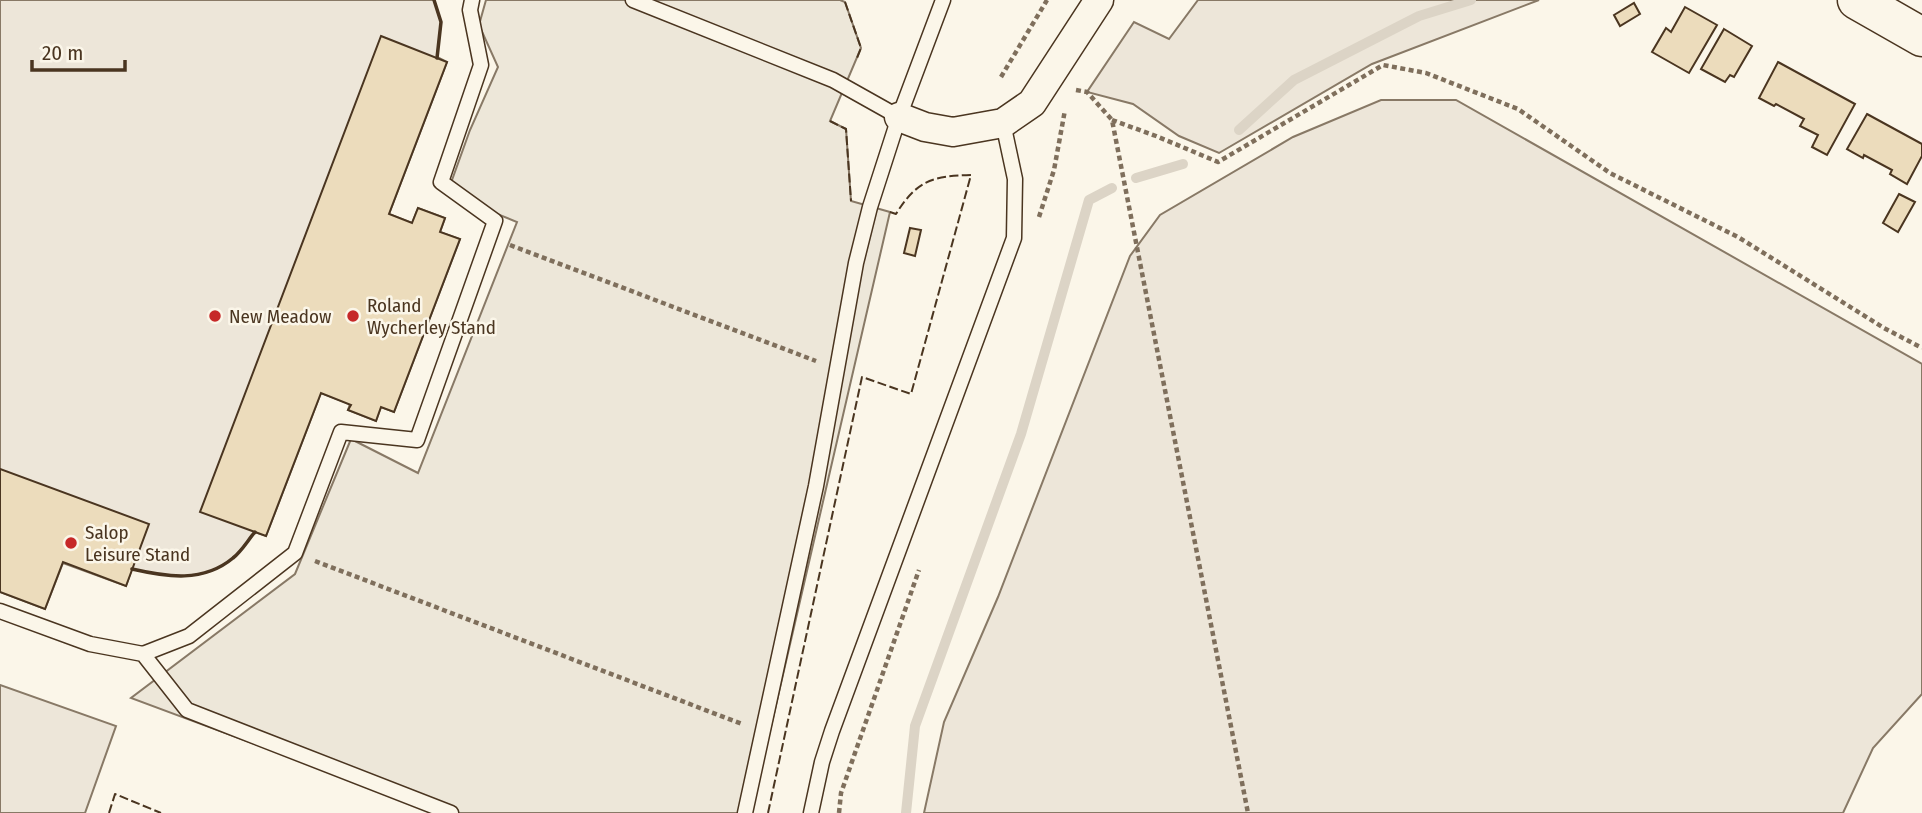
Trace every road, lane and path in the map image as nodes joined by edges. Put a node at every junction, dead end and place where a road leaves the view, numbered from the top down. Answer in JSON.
{"nodes":[{"id":1,"x":472,"y":0,"type":"edge"},
{"id":2,"x":632,"y":0,"type":"edge"},
{"id":3,"x":943,"y":0,"type":"edge"},
{"id":4,"x":1047,"y":0,"type":"edge"},
{"id":5,"x":1099,"y":0,"type":"edge"},
{"id":6,"x":1857,"y":0,"type":"edge"},
{"id":7,"x":1922,"y":37,"type":"edge"},
{"id":8,"x":1001,"y":77,"type":"dead end"},
{"id":9,"x":1068,"y":89,"type":"dead end"},
{"id":10,"x":899,"y":117,"type":"junction"},
{"id":11,"x":1112,"y":120,"type":"junction"},
{"id":12,"x":1003,"y":124,"type":"junction"},
{"id":13,"x":509,"y":245,"type":"dead end"},
{"id":14,"x":1922,"y":348,"type":"edge"},
{"id":15,"x":821,"y":363,"type":"dead end"},
{"id":16,"x":295,"y":553,"type":"junction"},
{"id":17,"x":0,"y":611,"type":"edge"},
{"id":18,"x":143,"y":654,"type":"junction"},
{"id":19,"x":746,"y":726,"type":"dead end"},
{"id":20,"x":452,"y":813,"type":"edge"},
{"id":21,"x":745,"y":813,"type":"edge"},
{"id":22,"x":811,"y":813,"type":"edge"},
{"id":23,"x":1248,"y":813,"type":"edge"}],
"edges":[{"from":1,"to":16,"type":"lane"},
{"from":2,"to":10,"type":"lane"},
{"from":3,"to":10,"type":"lane"},
{"from":4,"to":8,"type":"path"},
{"from":5,"to":12,"type":"street"},
{"from":6,"to":7,"type":"main road"},
{"from":9,"to":11,"type":"path"},
{"from":10,"to":12,"type":"street"},
{"from":10,"to":21,"type":"lane"},
{"from":11,"to":14,"type":"path"},
{"from":11,"to":23,"type":"path"},
{"from":12,"to":22,"type":"lane"},
{"from":13,"to":15,"type":"path"},
{"from":16,"to":18,"type":"lane"},
{"from":16,"to":19,"type":"path"},
{"from":17,"to":18,"type":"lane"},
{"from":18,"to":20,"type":"lane"}]}
